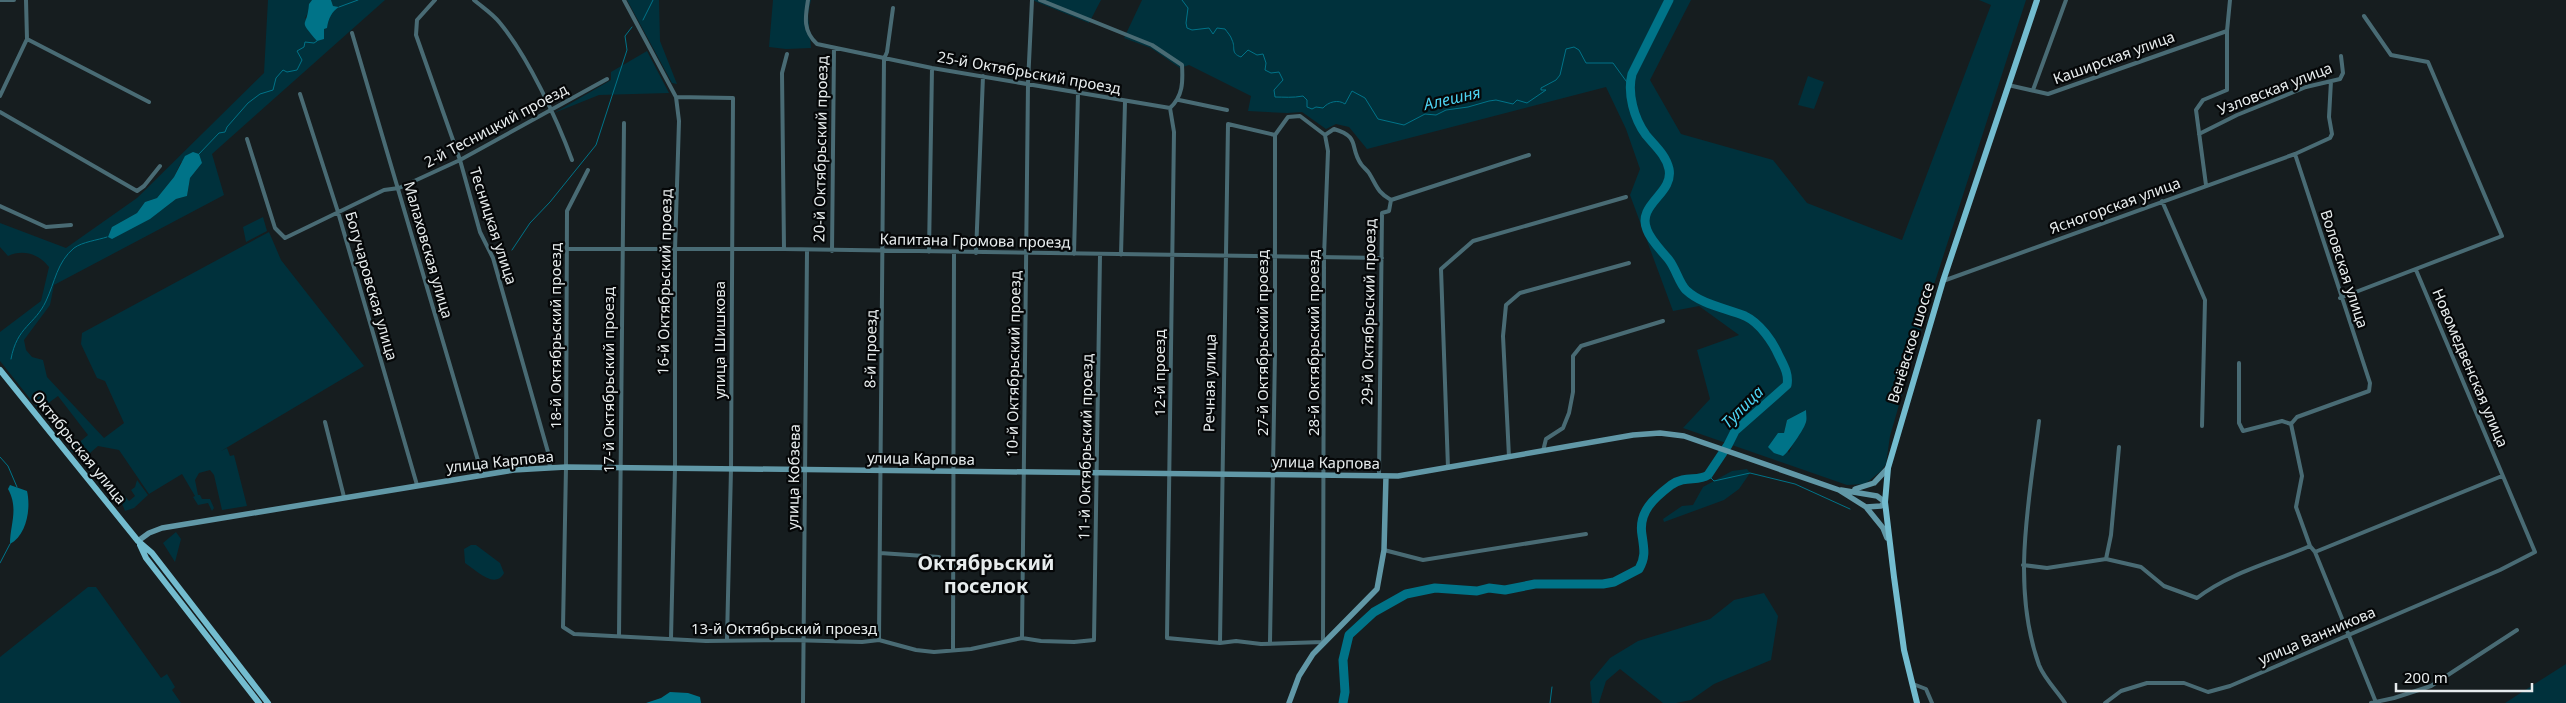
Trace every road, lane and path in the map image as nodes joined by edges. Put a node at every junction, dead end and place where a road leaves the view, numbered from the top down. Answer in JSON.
{"nodes":[{"id":1,"x":0,"y":0,"type":"edge"},
{"id":2,"x":14,"y":0,"type":"edge"},
{"id":3,"x":26,"y":0,"type":"edge"},
{"id":4,"x":436,"y":0,"type":"edge"},
{"id":5,"x":474,"y":0,"type":"edge"},
{"id":6,"x":624,"y":0,"type":"edge"},
{"id":7,"x":808,"y":0,"type":"edge"},
{"id":8,"x":1032,"y":0,"type":"edge"},
{"id":9,"x":1040,"y":0,"type":"edge"},
{"id":10,"x":2037,"y":0,"type":"edge"},
{"id":11,"x":2066,"y":0,"type":"edge"},
{"id":12,"x":2230,"y":0,"type":"edge"},
{"id":13,"x":893,"y":8,"type":"dead end"},
{"id":14,"x":2364,"y":16,"type":"dead end"},
{"id":15,"x":2227,"y":31,"type":"junction"},
{"id":16,"x":352,"y":33,"type":"dead end"},
{"id":17,"x":27,"y":39,"type":"junction"},
{"id":18,"x":834,"y":48,"type":"junction"},
{"id":19,"x":787,"y":54,"type":"dead end"},
{"id":20,"x":2341,"y":56,"type":"dead end"},
{"id":21,"x":884,"y":58,"type":"junction"},
{"id":22,"x":932,"y":68,"type":"junction"},
{"id":23,"x":983,"y":76,"type":"junction"},
{"id":24,"x":607,"y":79,"type":"dead end"},
{"id":25,"x":2330,"y":81,"type":"junction"},
{"id":26,"x":1028,"y":84,"type":"junction"},
{"id":27,"x":2008,"y":85,"type":"junction"},
{"id":28,"x":2033,"y":90,"type":"junction"},
{"id":29,"x":1078,"y":93,"type":"junction"},
{"id":30,"x":300,"y":94,"type":"dead end"},
{"id":31,"x":0,"y":96,"type":"edge"},
{"id":32,"x":676,"y":97,"type":"junction"},
{"id":33,"x":1178,"y":100,"type":"junction"},
{"id":34,"x":149,"y":102,"type":"dead end"},
{"id":35,"x":1125,"y":102,"type":"junction"},
{"id":36,"x":1170,"y":108,"type":"junction"},
{"id":37,"x":1228,"y":110,"type":"dead end"},
{"id":38,"x":550,"y":111,"type":"junction"},
{"id":39,"x":0,"y":112,"type":"edge"},
{"id":40,"x":624,"y":123,"type":"dead end"},
{"id":41,"x":2199,"y":134,"type":"junction"},
{"id":42,"x":1275,"y":135,"type":"junction"},
{"id":43,"x":1325,"y":135,"type":"junction"},
{"id":44,"x":247,"y":139,"type":"dead end"},
{"id":45,"x":2294,"y":154,"type":"junction"},
{"id":46,"x":1529,"y":155,"type":"dead end"},
{"id":47,"x":460,"y":160,"type":"junction"},
{"id":48,"x":572,"y":160,"type":"dead end"},
{"id":49,"x":160,"y":166,"type":"dead end"},
{"id":50,"x":588,"y":170,"type":"dead end"},
{"id":51,"x":2206,"y":185,"type":"junction"},
{"id":52,"x":399,"y":188,"type":"junction"},
{"id":53,"x":1626,"y":197,"type":"dead end"},
{"id":54,"x":1391,"y":200,"type":"junction"},
{"id":55,"x":2162,"y":201,"type":"junction"},
{"id":56,"x":0,"y":206,"type":"edge"},
{"id":57,"x":338,"y":212,"type":"junction"},
{"id":58,"x":71,"y":225,"type":"dead end"},
{"id":59,"x":567,"y":249,"type":"junction"},
{"id":60,"x":621,"y":249,"type":"junction"},
{"id":61,"x":784,"y":249,"type":"junction"},
{"id":62,"x":675,"y":250,"type":"junction"},
{"id":63,"x":732,"y":250,"type":"junction"},
{"id":64,"x":884,"y":250,"type":"junction"},
{"id":65,"x":807,"y":251,"type":"junction"},
{"id":66,"x":832,"y":251,"type":"junction"},
{"id":67,"x":929,"y":252,"type":"junction"},
{"id":68,"x":954,"y":253,"type":"junction"},
{"id":69,"x":976,"y":253,"type":"junction"},
{"id":70,"x":1074,"y":254,"type":"junction"},
{"id":71,"x":1028,"y":255,"type":"junction"},
{"id":72,"x":1100,"y":255,"type":"junction"},
{"id":73,"x":1121,"y":255,"type":"junction"},
{"id":74,"x":1172,"y":255,"type":"junction"},
{"id":75,"x":1224,"y":255,"type":"junction"},
{"id":76,"x":1275,"y":256,"type":"junction"},
{"id":77,"x":1324,"y":257,"type":"junction"},
{"id":78,"x":1382,"y":258,"type":"junction"},
{"id":79,"x":1629,"y":263,"type":"dead end"},
{"id":80,"x":2416,"y":270,"type":"junction"},
{"id":81,"x":1943,"y":281,"type":"junction"},
{"id":82,"x":2340,"y":298,"type":"junction"},
{"id":83,"x":1663,"y":321,"type":"dead end"},
{"id":84,"x":2239,"y":363,"type":"dead end"},
{"id":85,"x":0,"y":370,"type":"edge"},
{"id":86,"x":325,"y":422,"type":"dead end"},
{"id":87,"x":2039,"y":422,"type":"dead end"},
{"id":88,"x":2291,"y":424,"type":"junction"},
{"id":89,"x":2202,"y":426,"type":"dead end"},
{"id":90,"x":2119,"y":447,"type":"dead end"},
{"id":91,"x":1543,"y":451,"type":"junction"},
{"id":92,"x":1509,"y":457,"type":"junction"},
{"id":93,"x":550,"y":468,"type":"junction"},
{"id":94,"x":566,"y":468,"type":"junction"},
{"id":95,"x":620,"y":468,"type":"junction"},
{"id":96,"x":675,"y":468,"type":"junction"},
{"id":97,"x":1888,"y":468,"type":"junction"},
{"id":98,"x":1448,"y":469,"type":"junction"},
{"id":99,"x":731,"y":470,"type":"junction"},
{"id":100,"x":806,"y":470,"type":"junction"},
{"id":101,"x":881,"y":471,"type":"junction"},
{"id":102,"x":953,"y":472,"type":"junction"},
{"id":103,"x":1023,"y":472,"type":"junction"},
{"id":104,"x":1098,"y":472,"type":"junction"},
{"id":105,"x":482,"y":474,"type":"junction"},
{"id":106,"x":1170,"y":474,"type":"junction"},
{"id":107,"x":1222,"y":474,"type":"junction"},
{"id":108,"x":1273,"y":475,"type":"junction"},
{"id":109,"x":1324,"y":475,"type":"junction"},
{"id":110,"x":1379,"y":476,"type":"junction"},
{"id":111,"x":1386,"y":476,"type":"junction"},
{"id":112,"x":2502,"y":476,"type":"junction"},
{"id":113,"x":417,"y":485,"type":"junction"},
{"id":114,"x":1839,"y":490,"type":"junction"},
{"id":115,"x":1850,"y":490,"type":"junction"},
{"id":116,"x":344,"y":498,"type":"junction"},
{"id":117,"x":1886,"y":502,"type":"junction"},
{"id":118,"x":1866,"y":507,"type":"junction"},
{"id":119,"x":1586,"y":534,"type":"dead end"},
{"id":120,"x":138,"y":541,"type":"junction"},
{"id":121,"x":2310,"y":546,"type":"junction"},
{"id":122,"x":1890,"y":547,"type":"junction"},
{"id":123,"x":1384,"y":550,"type":"junction"},
{"id":124,"x":2315,"y":552,"type":"junction"},
{"id":125,"x":2535,"y":552,"type":"joint"},
{"id":126,"x":880,"y":553,"type":"junction"},
{"id":127,"x":938,"y":557,"type":"dead end"},
{"id":128,"x":2106,"y":559,"type":"junction"},
{"id":129,"x":2023,"y":565,"type":"junction"},
{"id":130,"x":563,"y":627,"type":"joint"},
{"id":131,"x":2517,"y":630,"type":"dead end"},
{"id":132,"x":2348,"y":635,"type":"junction"},
{"id":133,"x":619,"y":636,"type":"junction"},
{"id":134,"x":671,"y":638,"type":"junction"},
{"id":135,"x":1022,"y":638,"type":"junction"},
{"id":136,"x":727,"y":639,"type":"junction"},
{"id":137,"x":879,"y":640,"type":"junction"},
{"id":138,"x":1094,"y":640,"type":"joint"},
{"id":139,"x":803,"y":642,"type":"junction"},
{"id":140,"x":1270,"y":642,"type":"junction"},
{"id":141,"x":1323,"y":642,"type":"junction"},
{"id":142,"x":1220,"y":643,"type":"junction"},
{"id":143,"x":953,"y":649,"type":"junction"},
{"id":144,"x":1913,"y":684,"type":"junction"},
{"id":145,"x":2373,"y":702,"type":"edge"},
{"id":146,"x":259,"y":703,"type":"edge"},
{"id":147,"x":268,"y":703,"type":"edge"},
{"id":148,"x":803,"y":703,"type":"edge"},
{"id":149,"x":1289,"y":703,"type":"edge"},
{"id":150,"x":1917,"y":703,"type":"edge"},
{"id":151,"x":1932,"y":703,"type":"edge"},
{"id":152,"x":2065,"y":703,"type":"edge"},
{"id":153,"x":2105,"y":703,"type":"edge"}],
"edges":[{"from":1,"to":2,"type":"street"},
{"from":3,"to":17,"type":"street"},
{"from":4,"to":47,"type":"street","name":"Тесницкая улица"},
{"from":5,"to":38,"type":"street"},
{"from":6,"to":32,"type":"street"},
{"from":7,"to":18,"type":"street","name":"25-й Октябрьский проезд"},
{"from":8,"to":26,"type":"street","name":"10-й Октябрьский проезд"},
{"from":9,"to":33,"type":"street"},
{"from":10,"to":27,"type":"main road","name":"Венёвское шоссе"},
{"from":11,"to":28,"type":"street"},
{"from":12,"to":15,"type":"street"},
{"from":13,"to":21,"type":"street"},
{"from":14,"to":80,"type":"street"},
{"from":15,"to":28,"type":"street","name":"Каширская улица"},
{"from":15,"to":41,"type":"street"},
{"from":16,"to":52,"type":"street","name":"Малаховская улица"},
{"from":17,"to":31,"type":"street"},
{"from":17,"to":34,"type":"street"},
{"from":18,"to":21,"type":"street","name":"25-й Октябрьский проезд"},
{"from":18,"to":66,"type":"street","name":"20-й Октябрьский проезд"},
{"from":19,"to":61,"type":"street"},
{"from":20,"to":25,"type":"street","name":"Узловская улица"},
{"from":21,"to":22,"type":"street","name":"25-й Октябрьский проезд"},
{"from":21,"to":64,"type":"street","name":"8-й проезд"},
{"from":22,"to":23,"type":"street","name":"25-й Октябрьский проезд"},
{"from":22,"to":67,"type":"street"},
{"from":23,"to":26,"type":"street","name":"25-й Октябрьский проезд"},
{"from":23,"to":69,"type":"street"},
{"from":24,"to":38,"type":"street","name":"2-й Тесницкий проезд"},
{"from":25,"to":41,"type":"street","name":"Узловская улица"},
{"from":25,"to":45,"type":"street","name":"Ясногорская улица"},
{"from":26,"to":29,"type":"street","name":"25-й Октябрьский проезд"},
{"from":26,"to":71,"type":"street","name":"10-й Октябрьский проезд"},
{"from":27,"to":28,"type":"street","name":"Каширская улица"},
{"from":27,"to":81,"type":"main road","name":"Венёвское шоссе"},
{"from":29,"to":35,"type":"street","name":"25-й Октябрьский проезд"},
{"from":29,"to":70,"type":"street"},
{"from":30,"to":57,"type":"street","name":"Богучаровская улица"},
{"from":32,"to":62,"type":"street","name":"16-й Октябрьский проезд"},
{"from":32,"to":63,"type":"street","name":"улица Шишкова"},
{"from":33,"to":36,"type":"street"},
{"from":33,"to":37,"type":"street"},
{"from":35,"to":36,"type":"street","name":"25-й Октябрьский проезд"},
{"from":35,"to":73,"type":"street"},
{"from":36,"to":74,"type":"street","name":"12-й проезд"},
{"from":38,"to":47,"type":"street","name":"2-й Тесницкий проезд"},
{"from":38,"to":48,"type":"street"},
{"from":39,"to":49,"type":"street"},
{"from":40,"to":60,"type":"street","name":"17-й Октябрьский проезд"},
{"from":41,"to":51,"type":"street"},
{"from":42,"to":43,"type":"street"},
{"from":42,"to":75,"type":"street","name":"Речная улица"},
{"from":42,"to":76,"type":"street","name":"27-й Октябрьский проезд"},
{"from":43,"to":54,"type":"street","name":"29-й Октябрьский проезд"},
{"from":43,"to":77,"type":"street","name":"28-й Октябрьский проезд"},
{"from":44,"to":57,"type":"street","name":"2-й Тесницкий проезд"},
{"from":45,"to":51,"type":"street","name":"Ясногорская улица"},
{"from":45,"to":82,"type":"street","name":"Воловская улица"},
{"from":46,"to":54,"type":"street"},
{"from":47,"to":52,"type":"street","name":"2-й Тесницкий проезд"},
{"from":47,"to":93,"type":"street","name":"Тесницкая улица"},
{"from":50,"to":59,"type":"street","name":"18-й Октябрьский проезд"},
{"from":51,"to":55,"type":"street","name":"Ясногорская улица"},
{"from":52,"to":57,"type":"street","name":"2-й Тесницкий проезд"},
{"from":52,"to":105,"type":"street","name":"Малаховская улица"},
{"from":53,"to":98,"type":"street"},
{"from":54,"to":78,"type":"street","name":"29-й Октябрьский проезд"},
{"from":55,"to":81,"type":"street","name":"Ясногорская улица"},
{"from":55,"to":89,"type":"street"},
{"from":56,"to":58,"type":"street"},
{"from":57,"to":113,"type":"street","name":"Богучаровская улица"},
{"from":59,"to":60,"type":"street","name":"Капитана Громова проезд"},
{"from":59,"to":94,"type":"street","name":"18-й Октябрьский проезд"},
{"from":60,"to":62,"type":"street","name":"Капитана Громова проезд"},
{"from":60,"to":95,"type":"street","name":"17-й Октябрьский проезд"},
{"from":61,"to":63,"type":"street","name":"Капитана Громова проезд"},
{"from":61,"to":65,"type":"street","name":"Капитана Громова проезд"},
{"from":62,"to":63,"type":"street","name":"Капитана Громова проезд"},
{"from":62,"to":96,"type":"street","name":"16-й Октябрьский проезд"},
{"from":63,"to":99,"type":"street","name":"улица Шишкова"},
{"from":64,"to":66,"type":"street","name":"Капитана Громова проезд"},
{"from":64,"to":67,"type":"street","name":"Капитана Громова проезд"},
{"from":64,"to":101,"type":"street","name":"8-й проезд"},
{"from":65,"to":66,"type":"street","name":"Капитана Громова проезд"},
{"from":65,"to":100,"type":"street","name":"улица Кобзева"},
{"from":67,"to":68,"type":"street","name":"Капитана Громова проезд"},
{"from":68,"to":69,"type":"street","name":"Капитана Громова проезд"},
{"from":68,"to":102,"type":"street"},
{"from":69,"to":71,"type":"street","name":"Капитана Громова проезд"},
{"from":70,"to":71,"type":"street","name":"Капитана Громова проезд"},
{"from":70,"to":72,"type":"street","name":"Капитана Громова проезд"},
{"from":71,"to":103,"type":"street","name":"10-й Октябрьский проезд"},
{"from":72,"to":73,"type":"street","name":"Капитана Громова проезд"},
{"from":72,"to":104,"type":"street","name":"11-й Октябрьский проезд"},
{"from":73,"to":74,"type":"street","name":"Капитана Громова проезд"},
{"from":74,"to":75,"type":"street","name":"Капитана Громова проезд"},
{"from":74,"to":106,"type":"street","name":"12-й проезд"},
{"from":75,"to":76,"type":"street","name":"Капитана Громова проезд"},
{"from":75,"to":107,"type":"street","name":"Речная улица"},
{"from":76,"to":77,"type":"street","name":"Капитана Громова проезд"},
{"from":76,"to":108,"type":"street","name":"27-й Октябрьский проезд"},
{"from":77,"to":78,"type":"street","name":"Капитана Громова проезд"},
{"from":77,"to":109,"type":"street","name":"28-й Октябрьский проезд"},
{"from":78,"to":110,"type":"street","name":"29-й Октябрьский проезд"},
{"from":79,"to":92,"type":"street"},
{"from":80,"to":82,"type":"street"},
{"from":80,"to":112,"type":"street","name":"Новомедвенская улица"},
{"from":81,"to":97,"type":"main road","name":"Венёвское шоссе"},
{"from":82,"to":88,"type":"street","name":"Воловская улица"},
{"from":83,"to":91,"type":"street"},
{"from":84,"to":88,"type":"street"},
{"from":85,"to":120,"type":"main road","name":"Октябрьская улица"},
{"from":86,"to":116,"type":"street"},
{"from":87,"to":129,"type":"street"},
{"from":88,"to":121,"type":"street"},
{"from":90,"to":128,"type":"street"},
{"from":91,"to":92,"type":"main road","name":"улица Карпова"},
{"from":91,"to":114,"type":"main road","name":"улица Карпова"},
{"from":92,"to":98,"type":"main road","name":"улица Карпова"},
{"from":93,"to":94,"type":"main road","name":"улица Карпова"},
{"from":93,"to":105,"type":"main road","name":"улица Карпова"},
{"from":94,"to":95,"type":"main road","name":"улица Карпова"},
{"from":94,"to":130,"type":"street","name":"18-й Октябрьский проезд"},
{"from":95,"to":96,"type":"main road","name":"улица Карпова"},
{"from":95,"to":133,"type":"street","name":"17-й Октябрьский проезд"},
{"from":96,"to":99,"type":"main road","name":"улица Карпова"},
{"from":96,"to":134,"type":"street","name":"16-й Октябрьский проезд"},
{"from":97,"to":115,"type":"main road"},
{"from":97,"to":117,"type":"main road","name":"Венёвское шоссе"},
{"from":98,"to":111,"type":"main road","name":"улица Карпова"},
{"from":99,"to":100,"type":"main road","name":"улица Карпова"},
{"from":99,"to":136,"type":"street","name":"улица Шишкова"},
{"from":100,"to":101,"type":"main road","name":"улица Карпова"},
{"from":100,"to":139,"type":"street","name":"улица Кобзева"},
{"from":101,"to":102,"type":"main road","name":"улица Карпова"},
{"from":101,"to":126,"type":"street","name":"8-й проезд"},
{"from":102,"to":103,"type":"main road","name":"улица Карпова"},
{"from":102,"to":143,"type":"street"},
{"from":103,"to":104,"type":"main road","name":"улица Карпова"},
{"from":103,"to":135,"type":"street","name":"10-й Октябрьский проезд"},
{"from":104,"to":106,"type":"main road","name":"улица Карпова"},
{"from":104,"to":138,"type":"street","name":"11-й Октябрьский проезд"},
{"from":105,"to":113,"type":"main road","name":"улица Карпова"},
{"from":106,"to":107,"type":"main road","name":"улица Карпова"},
{"from":106,"to":142,"type":"street","name":"12-й проезд"},
{"from":107,"to":108,"type":"main road","name":"улица Карпова"},
{"from":107,"to":142,"type":"street","name":"Речная улица"},
{"from":108,"to":109,"type":"main road","name":"улица Карпова"},
{"from":108,"to":140,"type":"street","name":"27-й Октябрьский проезд"},
{"from":109,"to":110,"type":"main road","name":"улица Карпова"},
{"from":109,"to":141,"type":"street","name":"28-й Октябрьский проезд"},
{"from":110,"to":111,"type":"main road","name":"улица Карпова"},
{"from":111,"to":123,"type":"main road"},
{"from":112,"to":124,"type":"street"},
{"from":112,"to":125,"type":"street","name":"Новомедвенская улица"},
{"from":113,"to":116,"type":"main road","name":"улица Карпова"},
{"from":114,"to":115,"type":"main road"},
{"from":114,"to":118,"type":"main road"},
{"from":115,"to":117,"type":"main road"},
{"from":116,"to":120,"type":"main road","name":"улица Карпова"},
{"from":117,"to":118,"type":"main road"},
{"from":117,"to":122,"type":"main road","name":"Венёвское шоссе"},
{"from":118,"to":122,"type":"main road"},
{"from":119,"to":123,"type":"street"},
{"from":120,"to":146,"type":"main road","name":"Октябрьская улица"},
{"from":120,"to":147,"type":"main road","name":"Октябрьская улица"},
{"from":121,"to":124,"type":"street"},
{"from":121,"to":128,"type":"street"},
{"from":122,"to":144,"type":"main road","name":"Венёвское шоссе"},
{"from":123,"to":141,"type":"main road"},
{"from":124,"to":132,"type":"street"},
{"from":125,"to":132,"type":"street","name":"улица Ванникова"},
{"from":126,"to":127,"type":"street"},
{"from":126,"to":137,"type":"street","name":"8-й проезд"},
{"from":128,"to":129,"type":"street"},
{"from":129,"to":152,"type":"street"},
{"from":130,"to":133,"type":"street","name":"13-й Октябрьский проезд"},
{"from":131,"to":145,"type":"street"},
{"from":132,"to":145,"type":"street"},
{"from":132,"to":153,"type":"street","name":"улица Ванникова"},
{"from":133,"to":134,"type":"street","name":"13-й Октябрьский проезд"},
{"from":134,"to":136,"type":"street","name":"13-й Октябрьский проезд"},
{"from":135,"to":138,"type":"street","name":"13-й Октябрьский проезд"},
{"from":135,"to":143,"type":"street","name":"13-й Октябрьский проезд"},
{"from":136,"to":139,"type":"street","name":"13-й Октябрьский проезд"},
{"from":137,"to":139,"type":"street","name":"13-й Октябрьский проезд"},
{"from":137,"to":143,"type":"street","name":"13-й Октябрьский проезд"},
{"from":139,"to":148,"type":"street","name":"улица Кобзева"},
{"from":140,"to":141,"type":"street"},
{"from":140,"to":142,"type":"street"},
{"from":141,"to":149,"type":"main road"},
{"from":144,"to":150,"type":"main road","name":"Венёвское шоссе"},
{"from":144,"to":151,"type":"street"}]}
